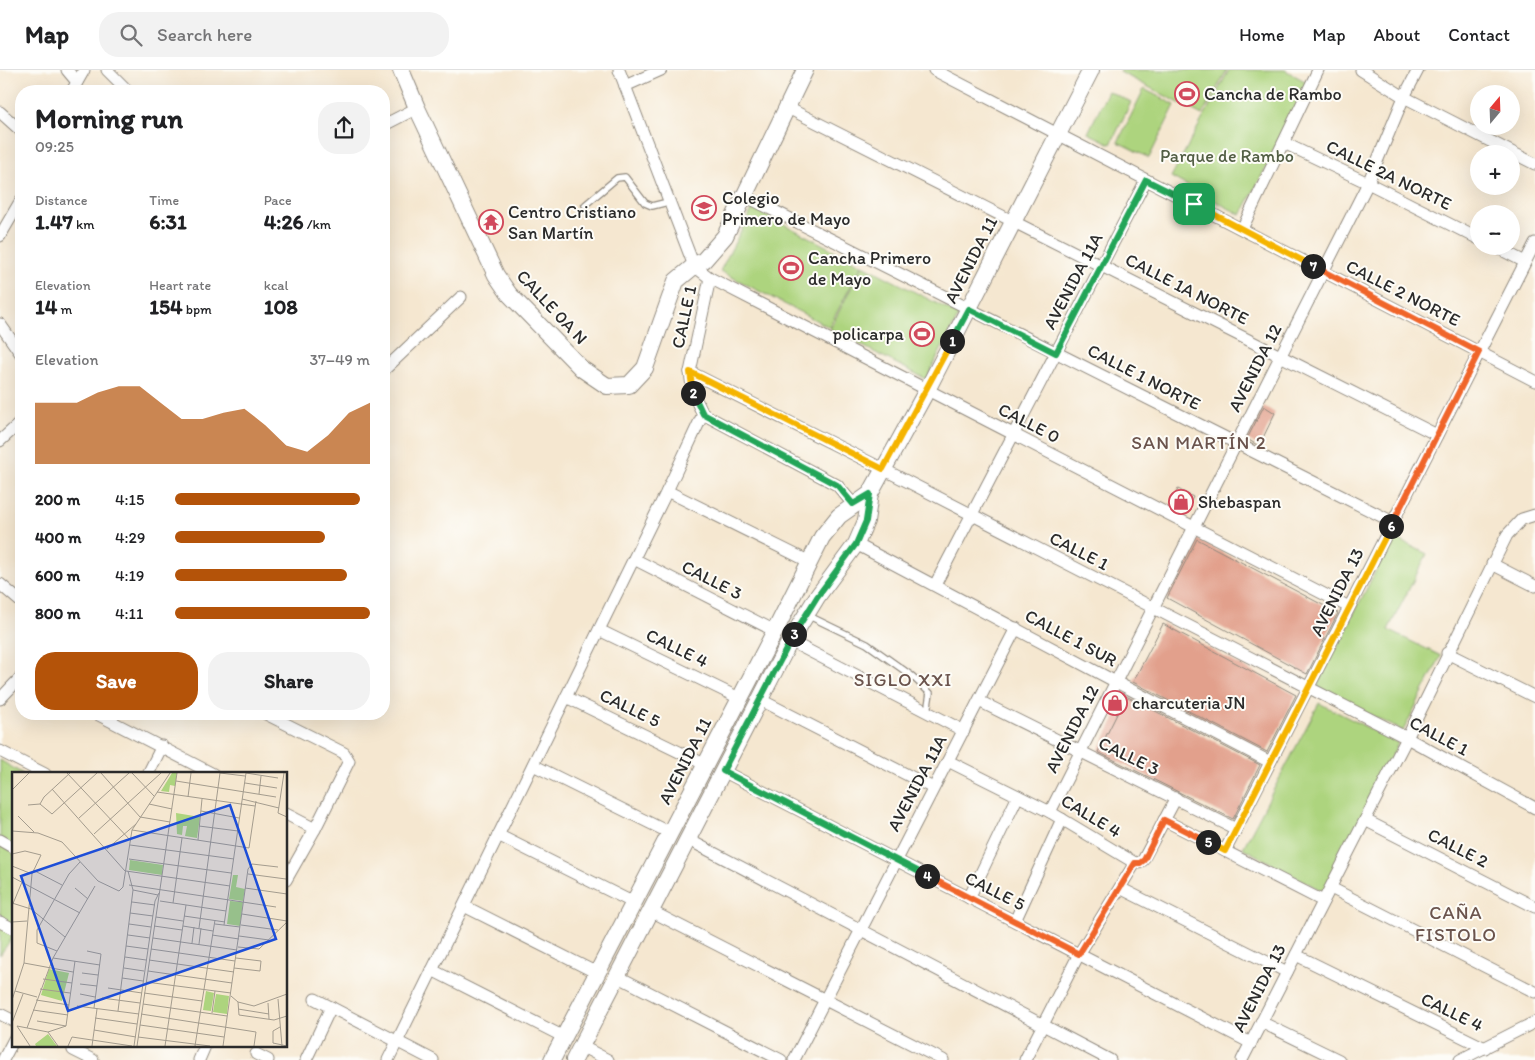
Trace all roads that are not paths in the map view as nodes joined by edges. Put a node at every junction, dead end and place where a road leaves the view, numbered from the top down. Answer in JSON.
{"nodes":[{"id":1,"x":67,"y":70,"type":"edge"},
{"id":2,"x":84,"y":70,"type":"edge"},
{"id":3,"x":106,"y":70,"type":"edge"},
{"id":4,"x":402,"y":70,"type":"edge"},
{"id":5,"x":619,"y":70,"type":"edge"},
{"id":6,"x":661,"y":70,"type":"edge"},
{"id":7,"x":934,"y":70,"type":"edge"},
{"id":8,"x":1091,"y":70,"type":"edge"},
{"id":9,"x":1318,"y":70,"type":"edge"},
{"id":10,"x":1361,"y":70,"type":"edge"},
{"id":11,"x":1418,"y":70,"type":"edge"},
{"id":12,"x":799,"y":74,"type":"edge"},
{"id":13,"x":74,"y":85,"type":"edge"},
{"id":14,"x":76,"y":85,"type":"edge"},
{"id":15,"x":122,"y":85,"type":"edge"},
{"id":16,"x":626,"y":86,"type":"junction"},
{"id":17,"x":1404,"y":97,"type":"junction"},
{"id":18,"x":417,"y":108,"type":"junction"},
{"id":19,"x":788,"y":108,"type":"junction"},
{"id":20,"x":0,"y":112,"type":"edge"},
{"id":21,"x":390,"y":122,"type":"edge"},
{"id":22,"x":15,"y":126,"type":"edge"},
{"id":23,"x":1058,"y":134,"type":"junction"},
{"id":24,"x":1284,"y":143,"type":"junction"},
{"id":25,"x":1535,"y":164,"type":"edge"},
{"id":26,"x":1146,"y":180,"type":"junction"},
{"id":27,"x":1368,"y":183,"type":"junction"},
{"id":28,"x":745,"y":196,"type":"junction"},
{"id":29,"x":668,"y":202,"type":"junction"},
{"id":30,"x":585,"y":205,"type":"dead end"},
{"id":31,"x":15,"y":210,"type":"edge"},
{"id":32,"x":1014,"y":222,"type":"junction"},
{"id":33,"x":1242,"y":230,"type":"junction"},
{"id":34,"x":1470,"y":234,"type":"edge"},
{"id":35,"x":0,"y":236,"type":"edge"},
{"id":36,"x":1535,"y":243,"type":"edge"},
{"id":37,"x":1511,"y":255,"type":"edge"},
{"id":38,"x":1525,"y":262,"type":"junction"},
{"id":39,"x":694,"y":266,"type":"junction"},
{"id":40,"x":1101,"y":266,"type":"junction"},
{"id":41,"x":1323,"y":272,"type":"junction"},
{"id":42,"x":710,"y":278,"type":"junction"},
{"id":43,"x":461,"y":298,"type":"dead end"},
{"id":44,"x":969,"y":309,"type":"junction"},
{"id":45,"x":0,"y":324,"type":"edge"},
{"id":46,"x":15,"y":345,"type":"edge"},
{"id":47,"x":1479,"y":352,"type":"junction"},
{"id":48,"x":1056,"y":353,"type":"junction"},
{"id":49,"x":1281,"y":356,"type":"junction"},
{"id":50,"x":390,"y":363,"type":"edge"},
{"id":51,"x":690,"y":372,"type":"junction"},
{"id":52,"x":1535,"y":381,"type":"edge"},
{"id":53,"x":927,"y":390,"type":"junction"},
{"id":54,"x":703,"y":414,"type":"junction"},
{"id":55,"x":15,"y":427,"type":"edge"},
{"id":56,"x":1013,"y":434,"type":"junction"},
{"id":57,"x":1437,"y":435,"type":"junction"},
{"id":58,"x":0,"y":441,"type":"edge"},
{"id":59,"x":1236,"y":443,"type":"junction"},
{"id":60,"x":883,"y":469,"type":"junction"},
{"id":61,"x":667,"y":491,"type":"junction"},
{"id":62,"x":870,"y":494,"type":"junction"},
{"id":63,"x":853,"y":504,"type":"junction"},
{"id":64,"x":1535,"y":514,"type":"edge"},
{"id":65,"x":971,"y":515,"type":"junction"},
{"id":66,"x":1393,"y":522,"type":"junction"},
{"id":67,"x":1194,"y":528,"type":"junction"},
{"id":68,"x":856,"y":544,"type":"junction"},
{"id":69,"x":634,"y":559,"type":"junction"},
{"id":70,"x":810,"y":562,"type":"junction"},
{"id":71,"x":1492,"y":564,"type":"junction"},
{"id":72,"x":0,"y":584,"type":"edge"},
{"id":73,"x":935,"y":585,"type":"junction"},
{"id":74,"x":1535,"y":586,"type":"edge"},
{"id":75,"x":15,"y":597,"type":"edge"},
{"id":76,"x":1349,"y":607,"type":"junction"},
{"id":77,"x":1153,"y":608,"type":"junction"},
{"id":78,"x":806,"y":615,"type":"junction"},
{"id":79,"x":1016,"y":628,"type":"junction"},
{"id":80,"x":599,"y":630,"type":"junction"},
{"id":81,"x":775,"y":632,"type":"junction"},
{"id":82,"x":790,"y":641,"type":"junction"},
{"id":83,"x":1448,"y":653,"type":"junction"},
{"id":84,"x":1116,"y":682,"type":"junction"},
{"id":85,"x":15,"y":683,"type":"edge"},
{"id":86,"x":1308,"y":688,"type":"junction"},
{"id":87,"x":566,"y":697,"type":"junction"},
{"id":88,"x":1535,"y":697,"type":"edge"},
{"id":89,"x":739,"y":698,"type":"junction"},
{"id":90,"x":0,"y":699,"type":"edge"},
{"id":91,"x":759,"y":699,"type":"junction"},
{"id":92,"x":979,"y":701,"type":"junction"},
{"id":93,"x":927,"y":712,"type":"junction"},
{"id":94,"x":109,"y":720,"type":"edge"},
{"id":95,"x":278,"y":720,"type":"edge"},
{"id":96,"x":964,"y":731,"type":"junction"},
{"id":97,"x":1407,"y":738,"type":"junction"},
{"id":98,"x":162,"y":746,"type":"junction"},
{"id":99,"x":0,"y":751,"type":"edge"},
{"id":100,"x":1080,"y":752,"type":"junction"},
{"id":101,"x":948,"y":761,"type":"junction"},
{"id":102,"x":1270,"y":762,"type":"junction"},
{"id":103,"x":706,"y":764,"type":"junction"},
{"id":104,"x":533,"y":765,"type":"junction"},
{"id":105,"x":723,"y":771,"type":"junction"},
{"id":106,"x":41,"y":772,"type":"edge"},
{"id":107,"x":149,"y":772,"type":"edge"},
{"id":108,"x":209,"y":772,"type":"edge"},
{"id":109,"x":933,"y":788,"type":"junction"},
{"id":110,"x":1018,"y":796,"type":"junction"},
{"id":111,"x":1176,"y":798,"type":"junction"},
{"id":112,"x":1535,"y":808,"type":"edge"},
{"id":113,"x":1050,"y":812,"type":"junction"},
{"id":114,"x":288,"y":815,"type":"edge"},
{"id":115,"x":1062,"y":819,"type":"junction"},
{"id":116,"x":1164,"y":820,"type":"junction"},
{"id":117,"x":1366,"y":820,"type":"junction"},
{"id":118,"x":315,"y":829,"type":"junction"},
{"id":119,"x":1236,"y":829,"type":"junction"},
{"id":120,"x":670,"y":833,"type":"junction"},
{"id":121,"x":498,"y":835,"type":"junction"},
{"id":122,"x":0,"y":840,"type":"edge"},
{"id":123,"x":689,"y":840,"type":"junction"},
{"id":124,"x":12,"y":847,"type":"edge"},
{"id":125,"x":1225,"y":851,"type":"junction"},
{"id":126,"x":896,"y":860,"type":"junction"},
{"id":127,"x":1135,"y":863,"type":"junction"},
{"id":128,"x":288,"y":876,"type":"edge"},
{"id":129,"x":1120,"y":888,"type":"junction"},
{"id":130,"x":1331,"y":888,"type":"junction"},
{"id":131,"x":969,"y":898,"type":"junction"},
{"id":132,"x":1324,"y":901,"type":"junction"},
{"id":133,"x":634,"y":903,"type":"junction"},
{"id":134,"x":464,"y":906,"type":"junction"},
{"id":135,"x":1535,"y":907,"type":"edge"},
{"id":136,"x":651,"y":911,"type":"junction"},
{"id":137,"x":1015,"y":921,"type":"junction"},
{"id":138,"x":0,"y":922,"type":"edge"},
{"id":139,"x":12,"y":928,"type":"edge"},
{"id":140,"x":860,"y":929,"type":"junction"},
{"id":141,"x":1079,"y":954,"type":"junction"},
{"id":142,"x":1296,"y":955,"type":"junction"},
{"id":143,"x":432,"y":970,"type":"junction"},
{"id":144,"x":1287,"y":972,"type":"junction"},
{"id":145,"x":598,"y":973,"type":"junction"},
{"id":146,"x":616,"y":976,"type":"junction"},
{"id":147,"x":1535,"y":992,"type":"edge"},
{"id":148,"x":315,"y":999,"type":"dead end"},
{"id":149,"x":824,"y":999,"type":"junction"},
{"id":150,"x":331,"y":1007,"type":"junction"},
{"id":151,"x":0,"y":1014,"type":"edge"},
{"id":152,"x":12,"y":1020,"type":"edge"},
{"id":153,"x":1261,"y":1022,"type":"junction"},
{"id":154,"x":1535,"y":1022,"type":"edge"},
{"id":155,"x":1042,"y":1024,"type":"junction"},
{"id":156,"x":564,"y":1037,"type":"junction"},
{"id":157,"x":397,"y":1042,"type":"junction"},
{"id":158,"x":12,"y":1043,"type":"edge"},
{"id":159,"x":1250,"y":1043,"type":"junction"},
{"id":160,"x":205,"y":1048,"type":"edge"},
{"id":161,"x":1485,"y":1048,"type":"junction"},
{"id":162,"x":73,"y":1050,"type":"dead end"},
{"id":163,"x":577,"y":1053,"type":"edge"},
{"id":164,"x":256,"y":1054,"type":"dead end"},
{"id":165,"x":3,"y":1060,"type":"edge"},
{"id":166,"x":93,"y":1060,"type":"edge"},
{"id":167,"x":199,"y":1060,"type":"edge"},
{"id":168,"x":268,"y":1060,"type":"edge"},
{"id":169,"x":306,"y":1060,"type":"edge"},
{"id":170,"x":388,"y":1060,"type":"edge"},
{"id":171,"x":433,"y":1060,"type":"edge"},
{"id":172,"x":552,"y":1060,"type":"edge"},
{"id":173,"x":608,"y":1060,"type":"edge"},
{"id":174,"x":781,"y":1060,"type":"edge"},
{"id":175,"x":794,"y":1060,"type":"edge"},
{"id":176,"x":943,"y":1060,"type":"edge"},
{"id":177,"x":1025,"y":1060,"type":"edge"},
{"id":178,"x":1110,"y":1060,"type":"edge"},
{"id":179,"x":1242,"y":1060,"type":"edge"},
{"id":180,"x":1339,"y":1060,"type":"edge"},
{"id":181,"x":1460,"y":1060,"type":"edge"}],
"edges":[{"from":1,"to":13,"type":"street"},
{"from":2,"to":14,"type":"street"},
{"from":3,"to":15,"type":"street"},
{"from":4,"to":18,"type":"street","name":"CALLE 0A N"},
{"from":5,"to":16,"type":"street"},
{"from":6,"to":16,"type":"street"},
{"from":7,"to":23,"type":"street","name":"CALLE 2 NORTE"},
{"from":8,"to":23,"type":"street","name":"AVENIDA 11"},
{"from":9,"to":24,"type":"street"},
{"from":10,"to":17,"type":"street"},
{"from":11,"to":17,"type":"street","name":"AVENIDA 12"},
{"from":12,"to":19,"type":"street","name":"CALLE 0A N"},
{"from":16,"to":29,"type":"street"},
{"from":17,"to":25,"type":"street"},
{"from":17,"to":27,"type":"street","name":"AVENIDA 12"},
{"from":18,"to":21,"type":"street"},
{"from":18,"to":39,"type":"street","name":"CALLE 0A N"},
{"from":19,"to":28,"type":"street","name":"CALLE 0A N"},
{"from":19,"to":32,"type":"street","name":"CALLE 1A NORTE"},
{"from":20,"to":22,"type":"street"},
{"from":23,"to":26,"type":"street","name":"CALLE 2 NORTE"},
{"from":23,"to":32,"type":"street","name":"AVENIDA 11"},
{"from":24,"to":27,"type":"street","name":"CALLE 2A NORTE"},
{"from":24,"to":33,"type":"street"},
{"from":26,"to":33,"type":"street","name":"CALLE 2 NORTE"},
{"from":26,"to":40,"type":"street","name":"AVENIDA 11A"},
{"from":27,"to":34,"type":"street","name":"CALLE 2A NORTE"},
{"from":27,"to":41,"type":"street","name":"AVENIDA 12"},
{"from":28,"to":39,"type":"street","name":"CALLE 0A N"},
{"from":28,"to":44,"type":"street","name":"CALLE 1 NORTE"},
{"from":29,"to":30,"type":"lane"},
{"from":29,"to":39,"type":"street"},
{"from":31,"to":35,"type":"street"},
{"from":32,"to":40,"type":"street","name":"CALLE 1A NORTE"},
{"from":32,"to":44,"type":"street","name":"AVENIDA 11"},
{"from":33,"to":41,"type":"street","name":"CALLE 2 NORTE"},
{"from":36,"to":38,"type":"street","name":"AVENIDA 13"},
{"from":37,"to":38,"type":"street"},
{"from":38,"to":47,"type":"street","name":"AVENIDA 13"},
{"from":39,"to":42,"type":"street","name":"CALLE 0"},
{"from":40,"to":48,"type":"street","name":"AVENIDA 11A"},
{"from":40,"to":49,"type":"street","name":"CALLE 1A NORTE"},
{"from":41,"to":47,"type":"street","name":"CALLE 2 NORTE"},
{"from":41,"to":49,"type":"street","name":"AVENIDA 12"},
{"from":42,"to":51,"type":"street","name":"CALLE 1"},
{"from":42,"to":53,"type":"street","name":"CALLE 0"},
{"from":43,"to":50,"type":"street"},
{"from":44,"to":48,"type":"street","name":"CALLE 1 NORTE"},
{"from":44,"to":53,"type":"street","name":"AVENIDA 11"},
{"from":45,"to":46,"type":"street"},
{"from":47,"to":52,"type":"street","name":"CALLE 2 NORTE"},
{"from":47,"to":57,"type":"street","name":"AVENIDA 13"},
{"from":48,"to":56,"type":"street","name":"AVENIDA 11A"},
{"from":48,"to":59,"type":"street","name":"CALLE 1 NORTE"},
{"from":49,"to":57,"type":"street","name":"CALLE 1A NORTE"},
{"from":49,"to":59,"type":"street","name":"AVENIDA 12"},
{"from":51,"to":54,"type":"street"},
{"from":51,"to":60,"type":"street","name":"CALLE 1"},
{"from":53,"to":56,"type":"street","name":"CALLE 0"},
{"from":53,"to":60,"type":"street","name":"AVENIDA 11"},
{"from":54,"to":61,"type":"street"},
{"from":54,"to":63,"type":"street"},
{"from":55,"to":58,"type":"street"},
{"from":56,"to":65,"type":"street","name":"AVENIDA 11A"},
{"from":56,"to":67,"type":"street","name":"CALLE 0"},
{"from":57,"to":66,"type":"street","name":"AVENIDA 13"},
{"from":59,"to":66,"type":"street","name":"CALLE 1 NORTE"},
{"from":59,"to":67,"type":"street","name":"AVENIDA 12"},
{"from":60,"to":62,"type":"street","name":"AVENIDA 11"},
{"from":60,"to":65,"type":"street","name":"CALLE 1"},
{"from":61,"to":69,"type":"street"},
{"from":61,"to":70,"type":"street"},
{"from":62,"to":63,"type":"street","name":"AVENIDA 11"},
{"from":62,"to":68,"type":"street","name":"AVENIDA 11"},
{"from":63,"to":70,"type":"street","name":"AVENIDA 11"},
{"from":64,"to":71,"type":"street","name":"AVENIDA 13"},
{"from":65,"to":73,"type":"street","name":"AVENIDA 11A"},
{"from":65,"to":77,"type":"street","name":"CALLE 1"},
{"from":66,"to":76,"type":"street","name":"AVENIDA 13"},
{"from":67,"to":76,"type":"street","name":"CALLE 0"},
{"from":67,"to":77,"type":"street","name":"AVENIDA 12"},
{"from":68,"to":73,"type":"street","name":"CALLE 1 SUR"},
{"from":68,"to":78,"type":"street","name":"AVENIDA 11"},
{"from":69,"to":80,"type":"street"},
{"from":69,"to":81,"type":"street","name":"CALLE 3"},
{"from":70,"to":81,"type":"street","name":"AVENIDA 11"},
{"from":71,"to":74,"type":"street"},
{"from":71,"to":83,"type":"street","name":"AVENIDA 13"},
{"from":72,"to":75,"type":"street"},
{"from":73,"to":79,"type":"street","name":"CALLE 1 SUR"},
{"from":76,"to":86,"type":"street","name":"AVENIDA 13"},
{"from":77,"to":84,"type":"street","name":"AVENIDA 12"},
{"from":77,"to":86,"type":"street","name":"CALLE 1"},
{"from":78,"to":82,"type":"street","name":"AVENIDA 11"},
{"from":78,"to":93,"type":"lane"},
{"from":79,"to":84,"type":"street","name":"CALLE 1 SUR"},
{"from":79,"to":92,"type":"street","name":"AVENIDA 11A"},
{"from":80,"to":87,"type":"street"},
{"from":80,"to":89,"type":"street","name":"CALLE 4"},
{"from":81,"to":89,"type":"street","name":"AVENIDA 11"},
{"from":82,"to":91,"type":"street","name":"AVENIDA 11"},
{"from":82,"to":93,"type":"street"},
{"from":83,"to":88,"type":"street"},
{"from":83,"to":97,"type":"street","name":"AVENIDA 13"},
{"from":84,"to":100,"type":"street","name":"AVENIDA 12"},
{"from":84,"to":102,"type":"street","name":"CALLE 1 SUR"},
{"from":85,"to":90,"type":"street"},
{"from":86,"to":97,"type":"street","name":"CALLE 1"},
{"from":86,"to":102,"type":"street","name":"AVENIDA 13"},
{"from":87,"to":103,"type":"street","name":"CALLE 5"},
{"from":87,"to":104,"type":"street"},
{"from":89,"to":103,"type":"street","name":"AVENIDA 11"},
{"from":91,"to":105,"type":"street","name":"AVENIDA 11"},
{"from":91,"to":109,"type":"street"},
{"from":92,"to":96,"type":"street","name":"AVENIDA 11A"},
{"from":92,"to":100,"type":"street","name":"CALLE 3"},
{"from":93,"to":96,"type":"street"},
{"from":94,"to":98,"type":"street"},
{"from":95,"to":118,"type":"street"},
{"from":96,"to":101,"type":"street","name":"AVENIDA 11A"},
{"from":97,"to":112,"type":"street","name":"CALLE 1"},
{"from":97,"to":117,"type":"street","name":"AVENIDA 13"},
{"from":98,"to":107,"type":"street"},
{"from":98,"to":108,"type":"street"},
{"from":99,"to":106,"type":"street"},
{"from":100,"to":111,"type":"street","name":"CALLE 3"},
{"from":100,"to":113,"type":"street","name":"AVENIDA 12"},
{"from":101,"to":109,"type":"street","name":"AVENIDA 11A"},
{"from":101,"to":110,"type":"street","name":"CALLE 4"},
{"from":102,"to":119,"type":"street","name":"AVENIDA 13"},
{"from":103,"to":120,"type":"street","name":"AVENIDA 11"},
{"from":104,"to":120,"type":"street"},
{"from":104,"to":121,"type":"street"},
{"from":105,"to":123,"type":"street","name":"AVENIDA 11"},
{"from":105,"to":126,"type":"street","name":"CALLE 5"},
{"from":109,"to":126,"type":"street","name":"AVENIDA 11A"},
{"from":110,"to":113,"type":"street","name":"CALLE 4"},
{"from":110,"to":131,"type":"street"},
{"from":111,"to":116,"type":"street"},
{"from":111,"to":119,"type":"street","name":"CALLE 3"},
{"from":113,"to":115,"type":"street","name":"CALLE 4"},
{"from":114,"to":118,"type":"street"},
{"from":115,"to":127,"type":"street","name":"CALLE 4"},
{"from":115,"to":137,"type":"street"},
{"from":116,"to":125,"type":"street"},
{"from":116,"to":127,"type":"street"},
{"from":117,"to":130,"type":"street","name":"AVENIDA 13"},
{"from":117,"to":135,"type":"street","name":"CALLE 2"},
{"from":118,"to":128,"type":"street"},
{"from":119,"to":125,"type":"street","name":"AVENIDA 13"},
{"from":120,"to":133,"type":"street","name":"AVENIDA 11"},
{"from":121,"to":133,"type":"street"},
{"from":121,"to":134,"type":"street"},
{"from":122,"to":124,"type":"street"},
{"from":123,"to":136,"type":"street","name":"AVENIDA 11"},
{"from":123,"to":140,"type":"street"},
{"from":125,"to":132,"type":"street"},
{"from":126,"to":131,"type":"street","name":"CALLE 5"},
{"from":126,"to":140,"type":"street","name":"AVENIDA 11A"},
{"from":127,"to":129,"type":"street"},
{"from":129,"to":141,"type":"street"},
{"from":129,"to":144,"type":"street"},
{"from":130,"to":132,"type":"street","name":"AVENIDA 13"},
{"from":130,"to":147,"type":"street"},
{"from":131,"to":137,"type":"street","name":"CALLE 5"},
{"from":132,"to":142,"type":"street","name":"AVENIDA 13"},
{"from":133,"to":145,"type":"street","name":"AVENIDA 11"},
{"from":134,"to":143,"type":"street"},
{"from":134,"to":145,"type":"street"},
{"from":136,"to":146,"type":"street","name":"AVENIDA 11"},
{"from":136,"to":149,"type":"street"},
{"from":137,"to":141,"type":"street","name":"CALLE 5"},
{"from":138,"to":139,"type":"street"},
{"from":140,"to":149,"type":"street","name":"AVENIDA 11A"},
{"from":140,"to":155,"type":"street"},
{"from":141,"to":155,"type":"street"},
{"from":141,"to":159,"type":"street","name":"CALLE 5"},
{"from":142,"to":144,"type":"street","name":"AVENIDA 13"},
{"from":142,"to":161,"type":"street","name":"CALLE 4"},
{"from":143,"to":156,"type":"street"},
{"from":143,"to":157,"type":"street"},
{"from":144,"to":153,"type":"street","name":"AVENIDA 13"},
{"from":145,"to":156,"type":"street","name":"AVENIDA 11"},
{"from":146,"to":163,"type":"street","name":"AVENIDA 11"},
{"from":146,"to":174,"type":"street"},
{"from":148,"to":150,"type":"street"},
{"from":149,"to":175,"type":"street","name":"AVENIDA 11A"},
{"from":149,"to":176,"type":"street"},
{"from":150,"to":157,"type":"street"},
{"from":150,"to":169,"type":"street"},
{"from":151,"to":152,"type":"street"},
{"from":153,"to":159,"type":"street","name":"AVENIDA 13"},
{"from":153,"to":180,"type":"street"},
{"from":154,"to":161,"type":"street"},
{"from":155,"to":177,"type":"street"},
{"from":155,"to":178,"type":"street"},
{"from":156,"to":172,"type":"street","name":"AVENIDA 11"},
{"from":157,"to":170,"type":"street"},
{"from":157,"to":171,"type":"street"},
{"from":158,"to":165,"type":"street"},
{"from":159,"to":179,"type":"street","name":"AVENIDA 13"},
{"from":160,"to":167,"type":"street"},
{"from":161,"to":181,"type":"street"},
{"from":162,"to":166,"type":"street"},
{"from":163,"to":173,"type":"street"},
{"from":164,"to":168,"type":"street"}]}
